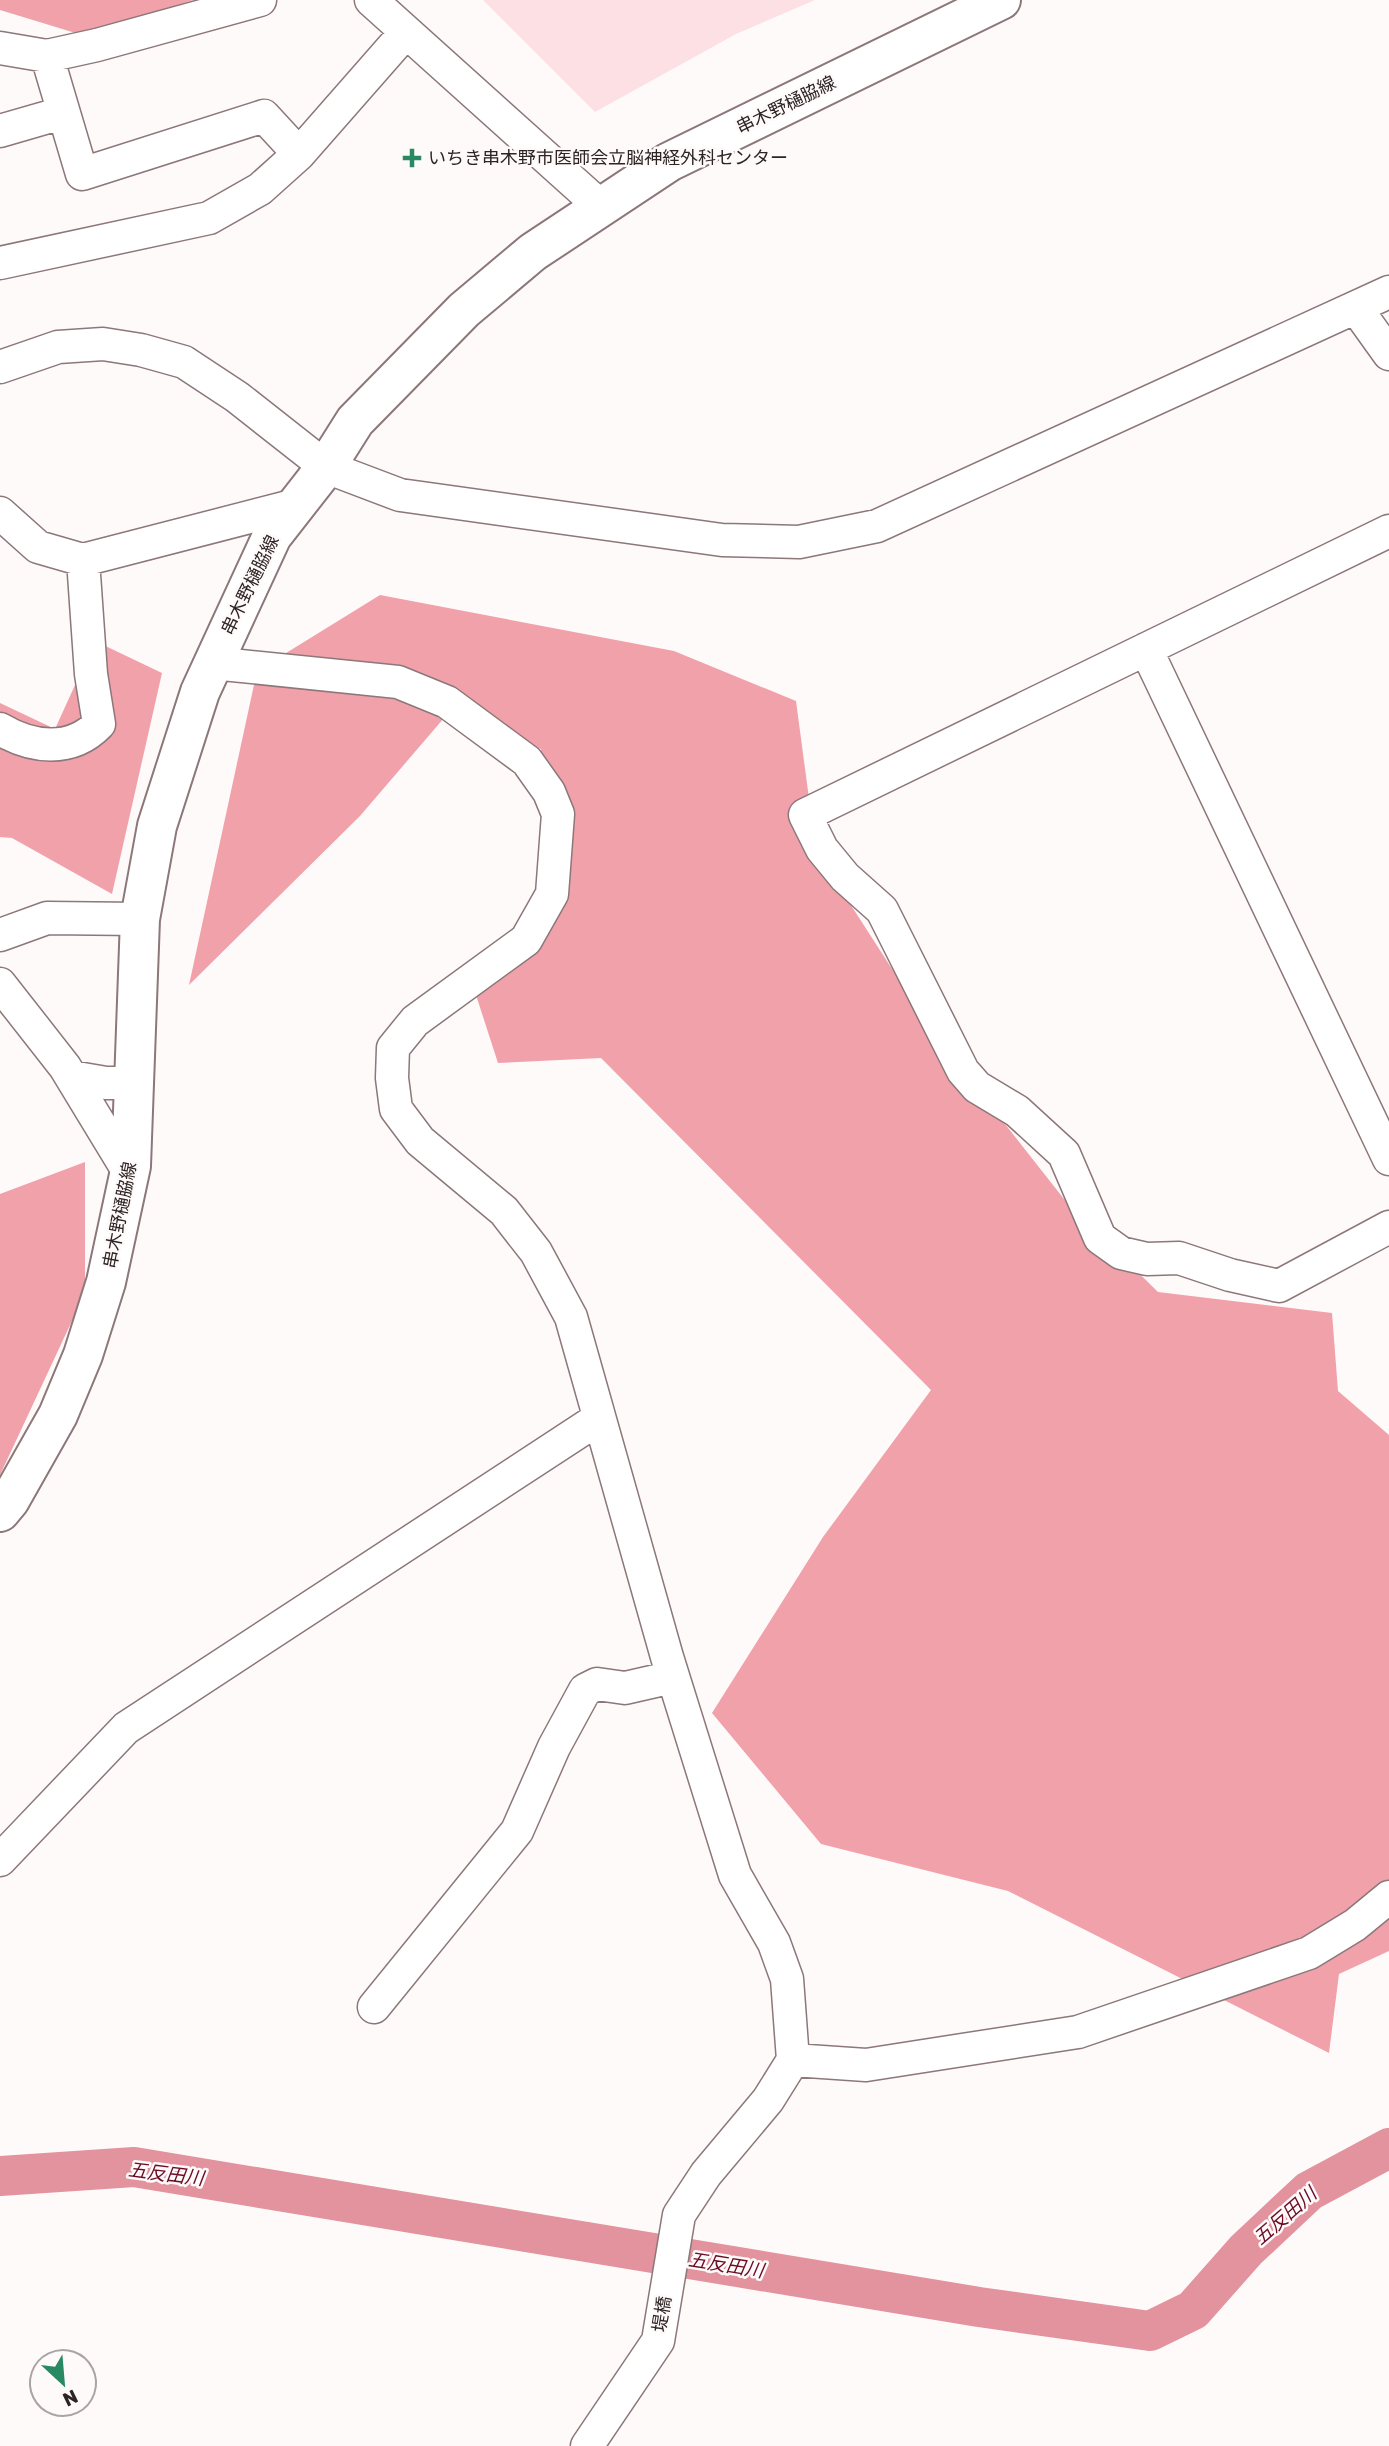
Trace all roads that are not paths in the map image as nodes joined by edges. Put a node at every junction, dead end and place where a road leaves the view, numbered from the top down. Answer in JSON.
{"nodes":[{"id":1,"x":260,"y":0,"type":"edge"},
{"id":2,"x":371,"y":0,"type":"edge"},
{"id":3,"x":1001,"y":0,"type":"edge"},
{"id":4,"x":406,"y":32,"type":"junction"},
{"id":5,"x":0,"y":48,"type":"edge"},
{"id":6,"x":47,"y":56,"type":"junction"},
{"id":7,"x":62,"y":113,"type":"junction"},
{"id":8,"x":0,"y":131,"type":"edge"},
{"id":9,"x":299,"y":154,"type":"junction"},
{"id":10,"x":599,"y":205,"type":"junction"},
{"id":11,"x":0,"y":263,"type":"edge"},
{"id":12,"x":1389,"y":292,"type":"edge"},
{"id":13,"x":1356,"y":308,"type":"junction"},
{"id":14,"x":1389,"y":354,"type":"edge"},
{"id":15,"x":0,"y":367,"type":"edge"},
{"id":16,"x":326,"y":467,"type":"junction"},
{"id":17,"x":296,"y":505,"type":"junction"},
{"id":18,"x":0,"y":513,"type":"edge"},
{"id":19,"x":1389,"y":531,"type":"edge"},
{"id":20,"x":83,"y":560,"type":"junction"},
{"id":21,"x":1146,"y":649,"type":"junction"},
{"id":22,"x":212,"y":663,"type":"junction"},
{"id":23,"x":0,"y":729,"type":"edge"},
{"id":24,"x":140,"y":919,"type":"junction"},
{"id":25,"x":0,"y":935,"type":"edge"},
{"id":26,"x":1,"y":984,"type":"edge"},
{"id":27,"x":71,"y":1077,"type":"junction"},
{"id":28,"x":133,"y":1083,"type":"junction"},
{"id":29,"x":1389,"y":1159,"type":"edge"},
{"id":30,"x":130,"y":1174,"type":"junction"},
{"id":31,"x":1389,"y":1227,"type":"edge"},
{"id":32,"x":598,"y":1419,"type":"junction"},
{"id":33,"x":0,"y":1511,"type":"edge"},
{"id":34,"x":673,"y":1677,"type":"junction"},
{"id":35,"x":0,"y":1860,"type":"edge"},
{"id":36,"x":1389,"y":1897,"type":"edge"},
{"id":37,"x":374,"y":2007,"type":"dead end"},
{"id":38,"x":793,"y":2060,"type":"junction"},
{"id":39,"x":587,"y":2446,"type":"edge"}],
"edges":[{"from":1,"to":6,"type":"street"},
{"from":2,"to":4,"type":"street"},
{"from":3,"to":10,"type":"main road","name":"串木野樋脇線"},
{"from":4,"to":9,"type":"street"},
{"from":4,"to":10,"type":"street"},
{"from":5,"to":6,"type":"street"},
{"from":6,"to":7,"type":"street"},
{"from":7,"to":8,"type":"street"},
{"from":7,"to":9,"type":"street"},
{"from":9,"to":11,"type":"street"},
{"from":10,"to":16,"type":"main road","name":"串木野樋脇線"},
{"from":12,"to":13,"type":"street"},
{"from":13,"to":14,"type":"street"},
{"from":13,"to":16,"type":"street"},
{"from":15,"to":16,"type":"street"},
{"from":16,"to":17,"type":"main road","name":"串木野樋脇線"},
{"from":17,"to":20,"type":"street"},
{"from":17,"to":22,"type":"main road","name":"串木野樋脇線"},
{"from":18,"to":20,"type":"street"},
{"from":19,"to":21,"type":"street"},
{"from":20,"to":23,"type":"street"},
{"from":21,"to":29,"type":"street"},
{"from":21,"to":31,"type":"street"},
{"from":22,"to":24,"type":"main road","name":"串木野樋脇線"},
{"from":22,"to":32,"type":"street"},
{"from":24,"to":25,"type":"street"},
{"from":24,"to":28,"type":"main road","name":"串木野樋脇線"},
{"from":26,"to":27,"type":"street"},
{"from":27,"to":28,"type":"street"},
{"from":27,"to":30,"type":"street"},
{"from":28,"to":30,"type":"main road","name":"串木野樋脇線"},
{"from":30,"to":33,"type":"main road","name":"串木野樋脇線"},
{"from":32,"to":34,"type":"street"},
{"from":32,"to":35,"type":"street"},
{"from":34,"to":37,"type":"street"},
{"from":34,"to":38,"type":"street"},
{"from":36,"to":38,"type":"street"},
{"from":38,"to":39,"type":"street","name":"堤橋"}]}
